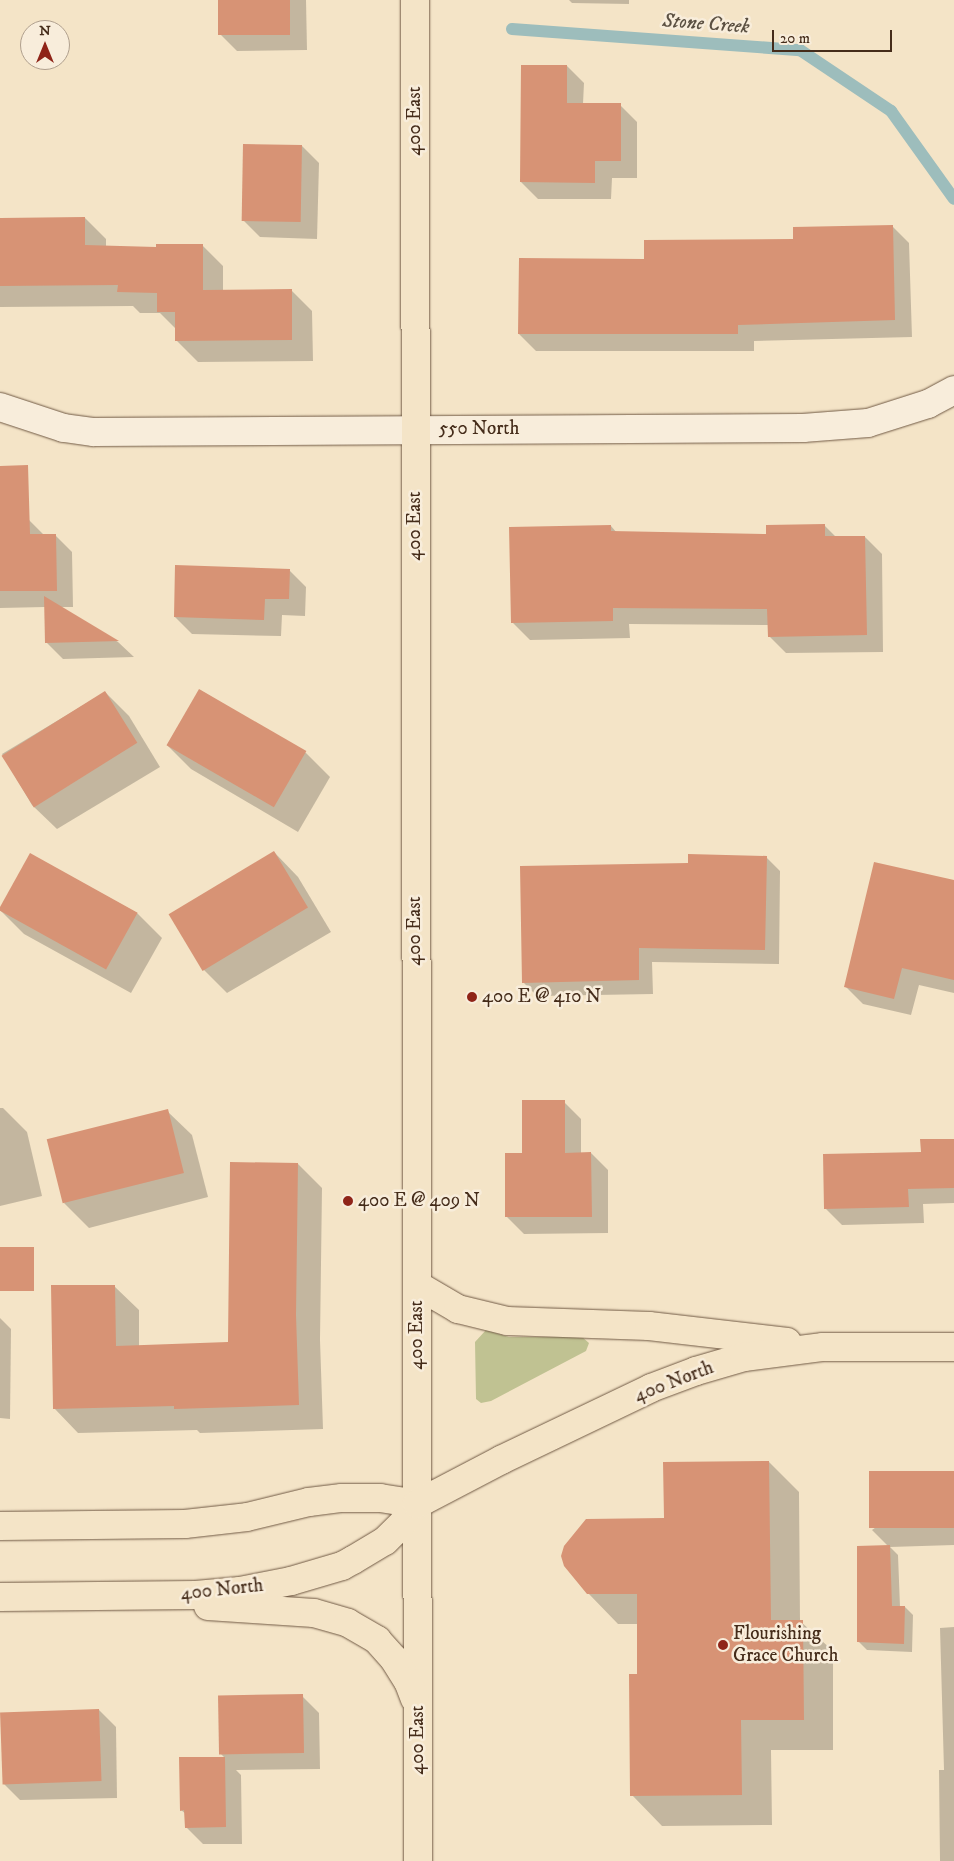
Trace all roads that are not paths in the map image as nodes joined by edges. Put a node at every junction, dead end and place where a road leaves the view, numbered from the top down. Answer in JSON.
{"nodes":[{"id":1,"x":415,"y":0,"type":"edge"},
{"id":2,"x":954,"y":390,"type":"edge"},
{"id":3,"x":0,"y":407,"type":"edge"},
{"id":4,"x":415,"y":429,"type":"junction"},
{"id":5,"x":417,"y":1285,"type":"junction"},
{"id":6,"x":823,"y":1347,"type":"junction"},
{"id":7,"x":954,"y":1347,"type":"edge"},
{"id":8,"x":417,"y":1504,"type":"junction"},
{"id":9,"x":0,"y":1526,"type":"edge"},
{"id":10,"x":153,"y":1596,"type":"junction"},
{"id":11,"x":0,"y":1597,"type":"edge"},
{"id":12,"x":418,"y":1705,"type":"junction"},
{"id":13,"x":418,"y":1861,"type":"edge"}],
"edges":[{"from":1,"to":4,"type":"main road","name":"400 East"},
{"from":2,"to":4,"type":"street","name":"550 North"},
{"from":3,"to":4,"type":"street","name":"550 North"},
{"from":4,"to":5,"type":"main road","name":"400 East"},
{"from":5,"to":6,"type":"main road"},
{"from":5,"to":8,"type":"main road","name":"400 East"},
{"from":6,"to":7,"type":"main road","name":"400 North"},
{"from":6,"to":8,"type":"main road","name":"400 North"},
{"from":8,"to":9,"type":"main road"},
{"from":8,"to":10,"type":"main road","name":"400 North"},
{"from":8,"to":12,"type":"main road","name":"400 East"},
{"from":10,"to":11,"type":"main road","name":"400 North"},
{"from":10,"to":12,"type":"main road"},
{"from":12,"to":13,"type":"main road","name":"400 East"}]}
